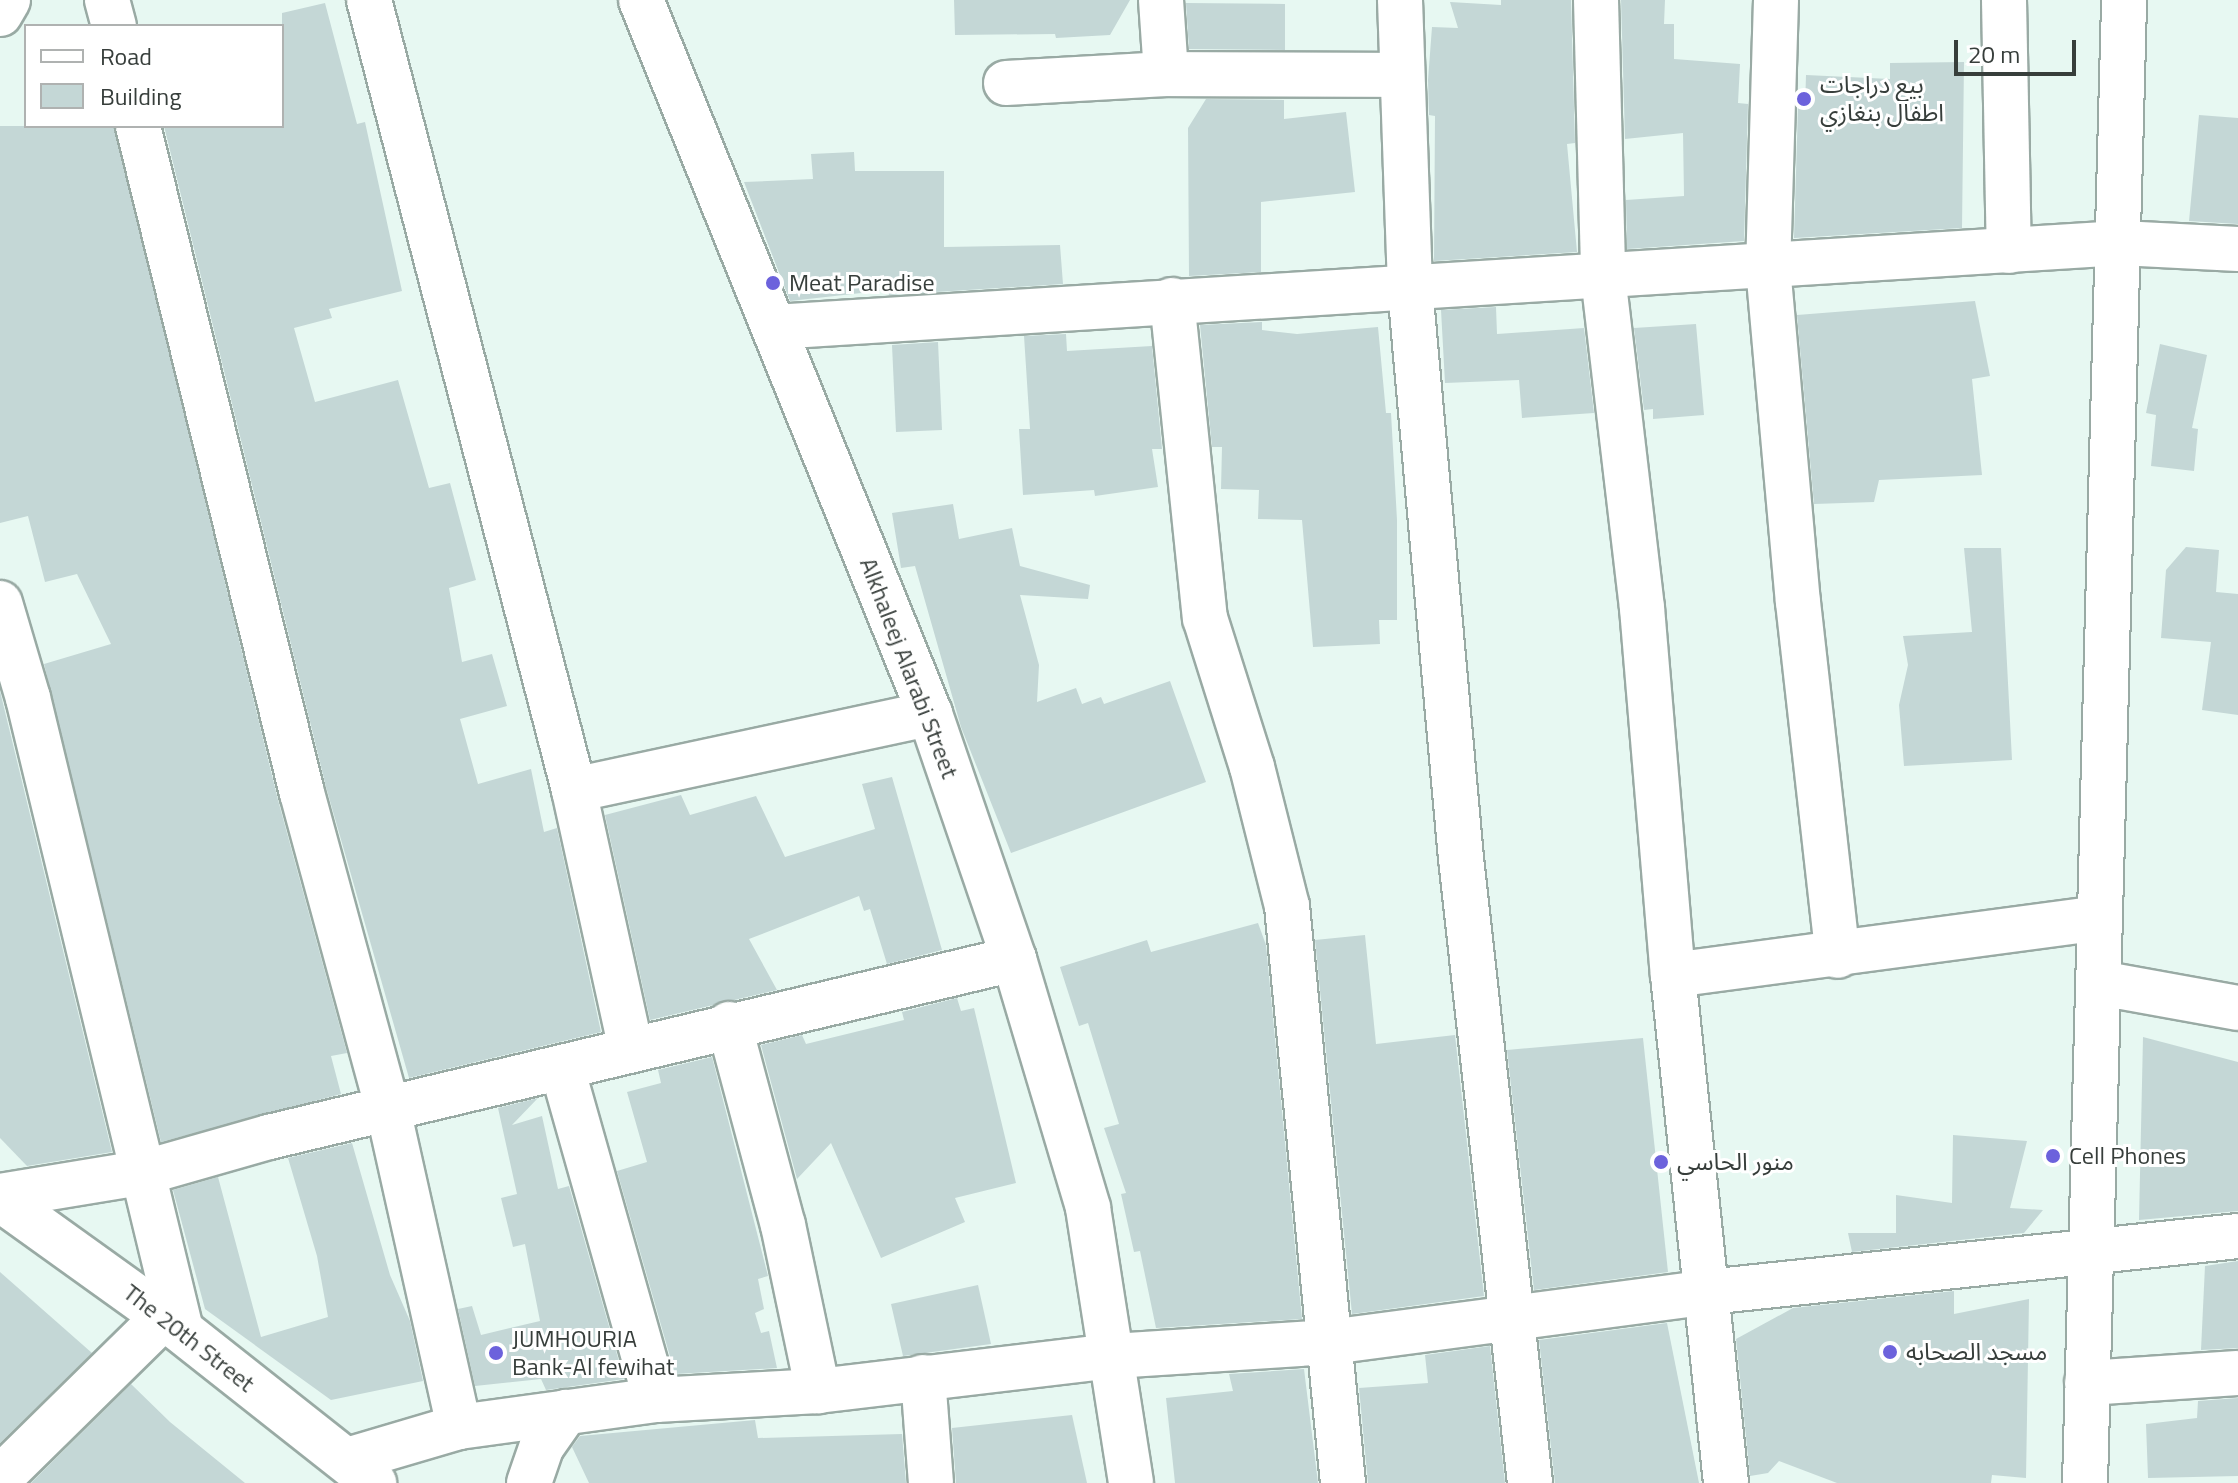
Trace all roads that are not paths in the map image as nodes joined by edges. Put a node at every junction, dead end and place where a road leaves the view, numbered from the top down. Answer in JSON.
{"nodes":[{"id":1,"x":8,"y":0,"type":"edge"},
{"id":2,"x":107,"y":0,"type":"edge"},
{"id":3,"x":369,"y":0,"type":"edge"},
{"id":4,"x":641,"y":0,"type":"edge"},
{"id":5,"x":1161,"y":0,"type":"edge"},
{"id":6,"x":1400,"y":0,"type":"edge"},
{"id":7,"x":1596,"y":0,"type":"edge"},
{"id":8,"x":1776,"y":0,"type":"edge"},
{"id":9,"x":2004,"y":0,"type":"edge"},
{"id":10,"x":2124,"y":0,"type":"edge"},
{"id":11,"x":0,"y":14,"type":"edge"},
{"id":12,"x":113,"y":24,"type":"edge"},
{"id":13,"x":1166,"y":74,"type":"junction"},
{"id":14,"x":1402,"y":75,"type":"junction"},
{"id":15,"x":1006,"y":83,"type":"dead end"},
{"id":16,"x":138,"y":128,"type":"edge"},
{"id":17,"x":2120,"y":243,"type":"junction"},
{"id":18,"x":2238,"y":249,"type":"edge"},
{"id":19,"x":2009,"y":251,"type":"junction"},
{"id":20,"x":1768,"y":267,"type":"junction"},
{"id":21,"x":1603,"y":276,"type":"junction"},
{"id":22,"x":1410,"y":288,"type":"junction"},
{"id":23,"x":1172,"y":300,"type":"junction"},
{"id":24,"x":774,"y":327,"type":"junction"},
{"id":25,"x":0,"y":603,"type":"edge"},
{"id":26,"x":930,"y":714,"type":"junction"},
{"id":27,"x":574,"y":790,"type":"junction"},
{"id":28,"x":2098,"y":918,"type":"junction"},
{"id":29,"x":1838,"y":956,"type":"junction"},
{"id":30,"x":1014,"y":959,"type":"junction"},
{"id":31,"x":1673,"y":975,"type":"junction"},
{"id":32,"x":2100,"y":983,"type":"junction"},
{"id":33,"x":2238,"y":1008,"type":"edge"},
{"id":34,"x":729,"y":1024,"type":"junction"},
{"id":35,"x":631,"y":1050,"type":"junction"},
{"id":36,"x":562,"y":1068,"type":"junction"},
{"id":37,"x":388,"y":1109,"type":"junction"},
{"id":38,"x":146,"y":1172,"type":"junction"},
{"id":39,"x":0,"y":1197,"type":"edge"},
{"id":40,"x":2238,"y":1236,"type":"edge"},
{"id":41,"x":2091,"y":1251,"type":"junction"},
{"id":42,"x":1708,"y":1292,"type":"junction"},
{"id":43,"x":1515,"y":1318,"type":"junction"},
{"id":44,"x":173,"y":1323,"type":"junction"},
{"id":45,"x":1330,"y":1342,"type":"junction"},
{"id":46,"x":1113,"y":1356,"type":"junction"},
{"id":47,"x":2238,"y":1373,"type":"edge"},
{"id":48,"x":923,"y":1377,"type":"junction"},
{"id":49,"x":2087,"y":1383,"type":"junction"},
{"id":50,"x":818,"y":1391,"type":"junction"},
{"id":51,"x":656,"y":1400,"type":"junction"},
{"id":52,"x":566,"y":1412,"type":"junction"},
{"id":53,"x":459,"y":1427,"type":"junction"},
{"id":54,"x":361,"y":1472,"type":"edge"},
{"id":55,"x":0,"y":1478,"type":"edge"},
{"id":56,"x":529,"y":1483,"type":"edge"},
{"id":57,"x":931,"y":1483,"type":"edge"},
{"id":58,"x":1131,"y":1483,"type":"edge"},
{"id":59,"x":1343,"y":1483,"type":"edge"},
{"id":60,"x":1530,"y":1483,"type":"edge"},
{"id":61,"x":1726,"y":1483,"type":"edge"},
{"id":62,"x":2085,"y":1483,"type":"edge"}],
"edges":[{"from":1,"to":11,"type":"street"},
{"from":2,"to":12,"type":"street"},
{"from":3,"to":27,"type":"street"},
{"from":4,"to":24,"type":"street","name":"Alkhaleej Alarabi Street"},
{"from":5,"to":13,"type":"street"},
{"from":6,"to":14,"type":"street"},
{"from":7,"to":21,"type":"street"},
{"from":8,"to":20,"type":"street"},
{"from":9,"to":19,"type":"street"},
{"from":10,"to":17,"type":"street"},
{"from":13,"to":14,"type":"street"},
{"from":13,"to":15,"type":"street"},
{"from":14,"to":22,"type":"street"},
{"from":16,"to":37,"type":"street"},
{"from":17,"to":18,"type":"street"},
{"from":17,"to":19,"type":"street"},
{"from":17,"to":28,"type":"street"},
{"from":19,"to":20,"type":"street"},
{"from":20,"to":21,"type":"street"},
{"from":20,"to":29,"type":"street"},
{"from":21,"to":22,"type":"street"},
{"from":21,"to":31,"type":"street"},
{"from":22,"to":23,"type":"street"},
{"from":22,"to":43,"type":"street"},
{"from":23,"to":24,"type":"street"},
{"from":23,"to":45,"type":"street"},
{"from":24,"to":26,"type":"street","name":"Alkhaleej Alarabi Street"},
{"from":25,"to":38,"type":"street"},
{"from":26,"to":27,"type":"street"},
{"from":26,"to":30,"type":"street","name":"Alkhaleej Alarabi Street"},
{"from":27,"to":35,"type":"street"},
{"from":28,"to":29,"type":"street"},
{"from":28,"to":32,"type":"street"},
{"from":29,"to":31,"type":"street"},
{"from":30,"to":34,"type":"street"},
{"from":30,"to":46,"type":"street","name":"Alkhaleej Alarabi Street"},
{"from":31,"to":42,"type":"street"},
{"from":32,"to":33,"type":"street"},
{"from":32,"to":41,"type":"street"},
{"from":34,"to":35,"type":"street"},
{"from":34,"to":50,"type":"street"},
{"from":35,"to":36,"type":"street"},
{"from":36,"to":37,"type":"street"},
{"from":36,"to":51,"type":"street"},
{"from":37,"to":38,"type":"street"},
{"from":37,"to":53,"type":"street"},
{"from":38,"to":39,"type":"street"},
{"from":38,"to":44,"type":"street"},
{"from":39,"to":44,"type":"street","name":"The 20th Street"},
{"from":40,"to":41,"type":"street"},
{"from":41,"to":42,"type":"street"},
{"from":41,"to":49,"type":"street"},
{"from":42,"to":43,"type":"street"},
{"from":42,"to":61,"type":"street"},
{"from":43,"to":45,"type":"street"},
{"from":43,"to":60,"type":"street"},
{"from":44,"to":54,"type":"street","name":"The 20th Street"},
{"from":44,"to":55,"type":"street"},
{"from":45,"to":46,"type":"street"},
{"from":45,"to":59,"type":"street"},
{"from":46,"to":48,"type":"street"},
{"from":46,"to":58,"type":"street","name":"Alkhaleej Alarabi Street"},
{"from":47,"to":49,"type":"street"},
{"from":48,"to":50,"type":"street"},
{"from":48,"to":57,"type":"street"},
{"from":49,"to":62,"type":"street"},
{"from":50,"to":51,"type":"street"},
{"from":51,"to":52,"type":"street"},
{"from":52,"to":53,"type":"street"},
{"from":52,"to":56,"type":"street"},
{"from":53,"to":54,"type":"street"}]}
